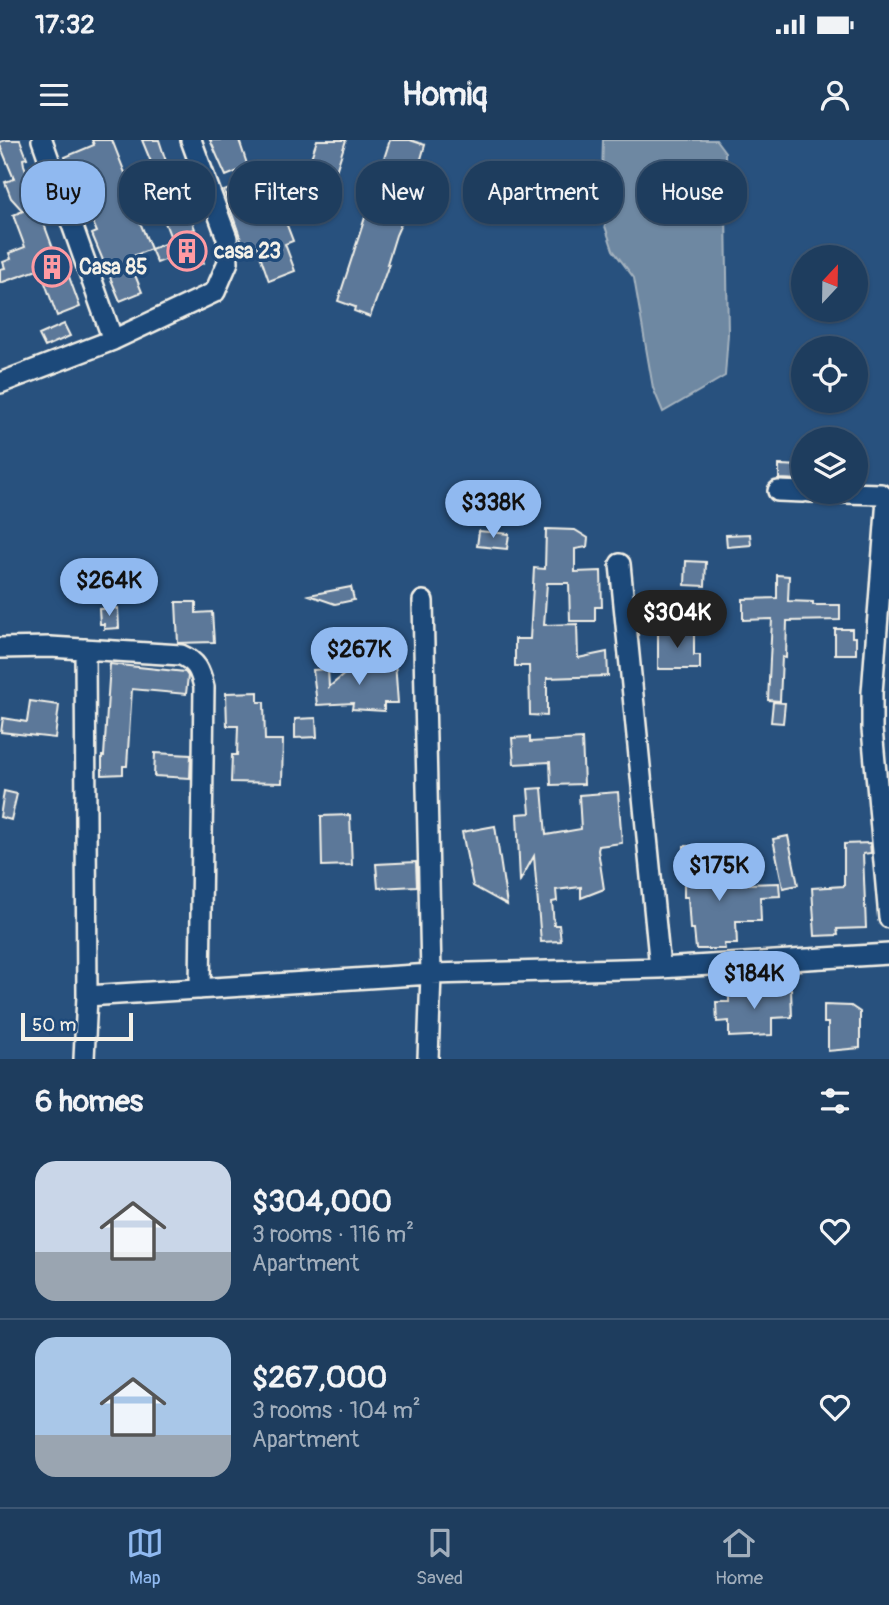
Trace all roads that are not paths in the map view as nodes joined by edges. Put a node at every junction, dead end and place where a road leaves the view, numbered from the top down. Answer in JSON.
{"nodes":[{"id":1,"x":42,"y":140,"type":"edge"},
{"id":2,"x":191,"y":140,"type":"edge"},
{"id":3,"x":113,"y":340,"type":"junction"},
{"id":4,"x":0,"y":383,"type":"edge"},
{"id":5,"x":778,"y":491,"type":"dead end"},
{"id":6,"x":791,"y":492,"type":"edge"},
{"id":7,"x":868,"y":494,"type":"edge"},
{"id":8,"x":620,"y":564,"type":"dead end"},
{"id":9,"x":423,"y":601,"type":"dead end"},
{"id":10,"x":0,"y":649,"type":"edge"},
{"id":11,"x":85,"y":649,"type":"junction"},
{"id":12,"x":889,"y":918,"type":"edge"},
{"id":13,"x":889,"y":954,"type":"edge"},
{"id":14,"x":660,"y":968,"type":"junction"},
{"id":15,"x":431,"y":974,"type":"junction"},
{"id":16,"x":200,"y":989,"type":"junction"},
{"id":17,"x":87,"y":996,"type":"junction"},
{"id":18,"x":84,"y":1059,"type":"edge"},
{"id":19,"x":428,"y":1059,"type":"edge"}],
"edges":[{"from":1,"to":3,"type":"street"},
{"from":2,"to":3,"type":"street"},
{"from":3,"to":4,"type":"street"},
{"from":5,"to":6,"type":"street"},
{"from":7,"to":12,"type":"street"},
{"from":8,"to":14,"type":"street"},
{"from":9,"to":15,"type":"street"},
{"from":10,"to":11,"type":"street"},
{"from":11,"to":16,"type":"street"},
{"from":11,"to":17,"type":"street"},
{"from":13,"to":14,"type":"street"},
{"from":14,"to":15,"type":"street"},
{"from":15,"to":16,"type":"street"},
{"from":15,"to":19,"type":"street"},
{"from":16,"to":17,"type":"street"},
{"from":17,"to":18,"type":"street"}]}
